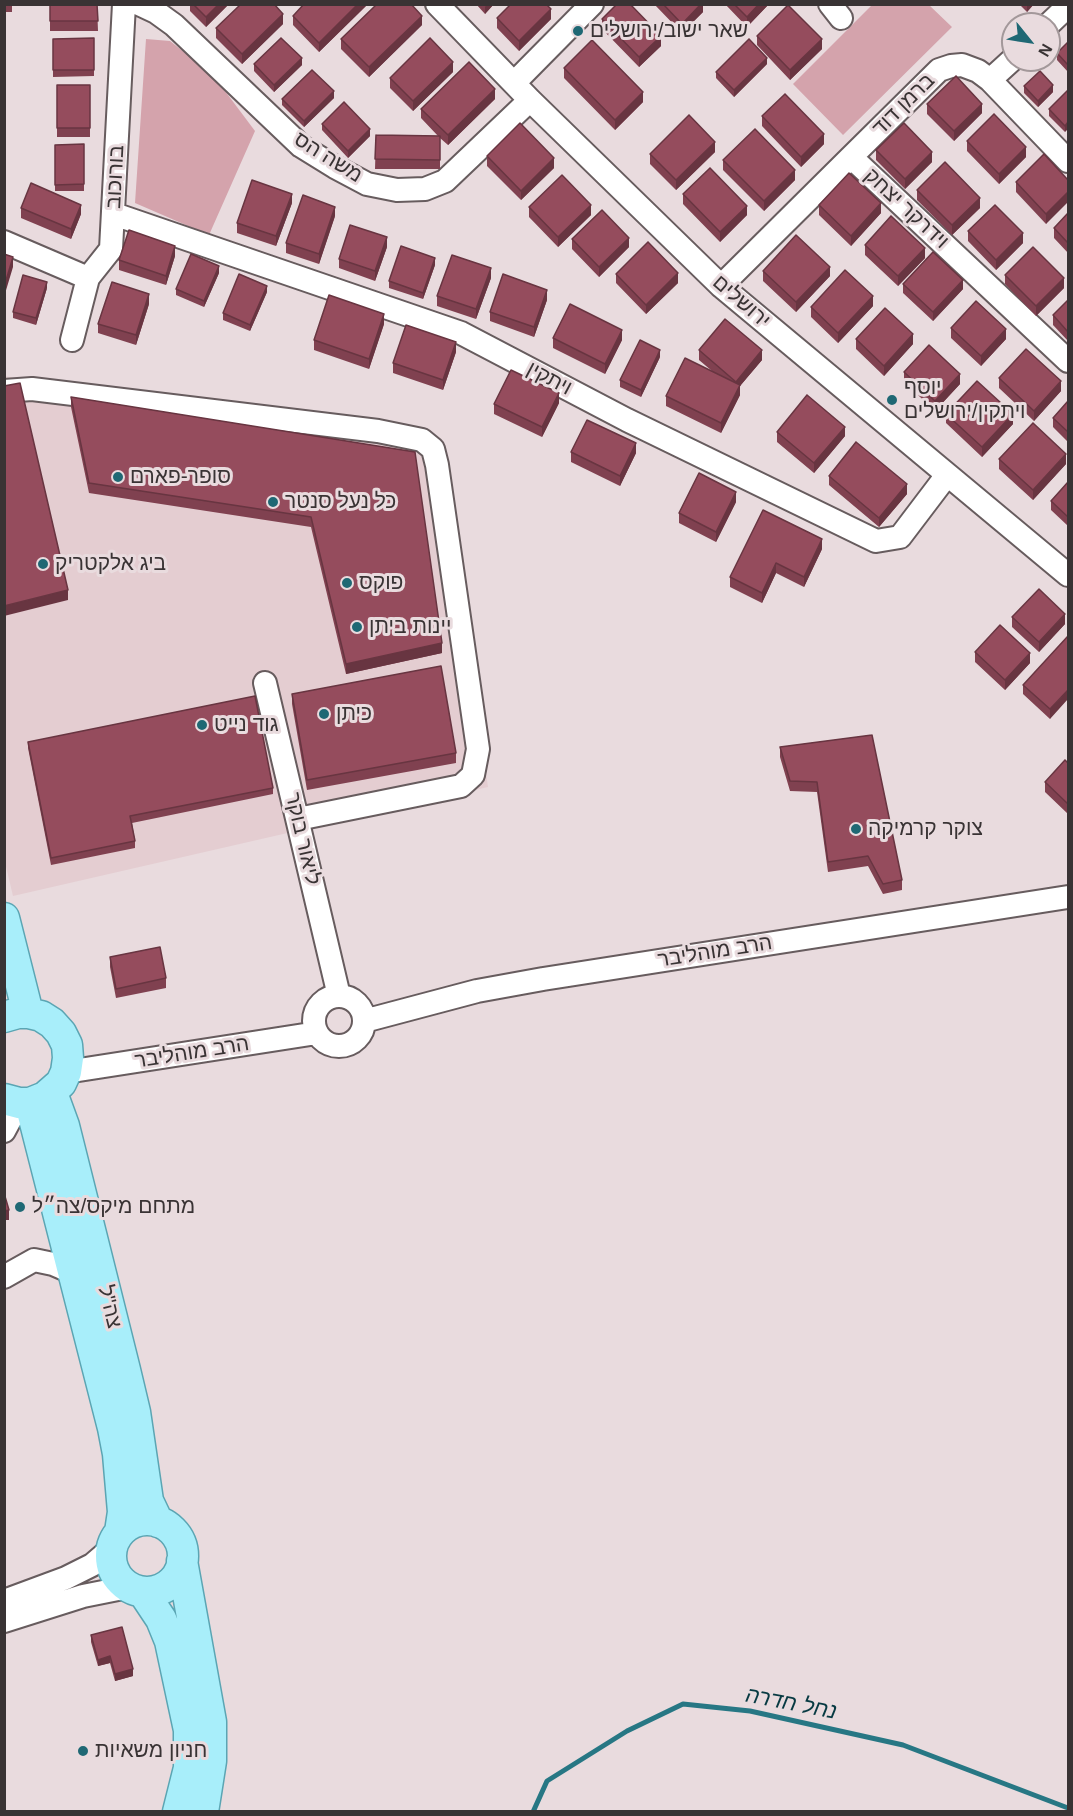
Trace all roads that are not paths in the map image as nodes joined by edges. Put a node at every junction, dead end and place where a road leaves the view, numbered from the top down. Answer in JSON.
{"nodes":[{"id":1,"x":124,"y":4,"type":"edge"},
{"id":2,"x":140,"y":4,"type":"edge"},
{"id":3,"x":437,"y":4,"type":"edge"},
{"id":4,"x":592,"y":4,"type":"edge"},
{"id":5,"x":1001,"y":69,"type":"edge"},
{"id":6,"x":990,"y":80,"type":"junction"},
{"id":7,"x":514,"y":83,"type":"junction"},
{"id":8,"x":530,"y":100,"type":"junction"},
{"id":9,"x":851,"y":157,"type":"junction"},
{"id":10,"x":1068,"y":161,"type":"edge"},
{"id":11,"x":114,"y":214,"type":"junction"},
{"id":12,"x":4,"y":242,"type":"edge"},
{"id":13,"x":88,"y":278,"type":"junction"},
{"id":14,"x":721,"y":286,"type":"junction"},
{"id":15,"x":72,"y":340,"type":"dead end"},
{"id":16,"x":1068,"y":361,"type":"edge"},
{"id":17,"x":4,"y":391,"type":"edge"},
{"id":18,"x":947,"y":475,"type":"junction"},
{"id":19,"x":1068,"y":575,"type":"edge"},
{"id":20,"x":265,"y":683,"type":"dead end"},
{"id":21,"x":298,"y":819,"type":"junction"},
{"id":22,"x":1068,"y":897,"type":"edge"},
{"id":23,"x":4,"y":918,"type":"edge"},
{"id":24,"x":339,"y":996,"type":"junction"},
{"id":25,"x":16,"y":1015,"type":"edge"},
{"id":26,"x":364,"y":1021,"type":"junction"},
{"id":27,"x":318,"y":1034,"type":"junction"},
{"id":28,"x":34,"y":1094,"type":"edge"},
{"id":29,"x":4,"y":1131,"type":"edge"},
{"id":30,"x":74,"y":1273,"type":"junction"},
{"id":31,"x":4,"y":1277,"type":"edge"},
{"id":32,"x":158,"y":1522,"type":"junction"},
{"id":33,"x":117,"y":1540,"type":"junction"},
{"id":34,"x":182,"y":1561,"type":"junction"},
{"id":35,"x":136,"y":1589,"type":"junction"},
{"id":36,"x":4,"y":1601,"type":"edge"},
{"id":37,"x":4,"y":1620,"type":"edge"},
{"id":38,"x":178,"y":1812,"type":"edge"},
{"id":39,"x":203,"y":1812,"type":"edge"}],
"edges":[{"from":1,"to":11,"type":"street","name":"בורוכוב"},
{"from":2,"to":8,"type":"street","name":"משה הס"},
{"from":3,"to":7,"type":"street","name":"ירושלים"},
{"from":4,"to":7,"type":"street"},
{"from":5,"to":6,"type":"street"},
{"from":6,"to":9,"type":"street","name":"ברמן דוד"},
{"from":6,"to":10,"type":"street","name":"ברמן דוד"},
{"from":7,"to":8,"type":"street","name":"ירושלים"},
{"from":8,"to":14,"type":"street","name":"ירושלים"},
{"from":9,"to":14,"type":"street","name":"וידרקר יצחק"},
{"from":9,"to":16,"type":"street","name":"וידרקר יצחק"},
{"from":11,"to":13,"type":"street","name":"בורוכוב"},
{"from":11,"to":18,"type":"street","name":"ויתקין"},
{"from":12,"to":13,"type":"street"},
{"from":13,"to":15,"type":"street","name":"בורוכוב"},
{"from":14,"to":18,"type":"street","name":"ירושלים"},
{"from":17,"to":21,"type":"street"},
{"from":18,"to":19,"type":"street","name":"ירושלים"},
{"from":20,"to":21,"type":"street","name":"ליאור בוקר"},
{"from":21,"to":24,"type":"street","name":"ליאור בוקר"},
{"from":22,"to":26,"type":"street","name":"הרב מוהליבר"},
{"from":23,"to":25,"type":"main road"},
{"from":24,"to":26,"type":"street"},
{"from":24,"to":27,"type":"street"},
{"from":25,"to":28,"type":"main road"},
{"from":26,"to":27,"type":"street"},
{"from":27,"to":28,"type":"street","name":"הרב מוהליבר"},
{"from":28,"to":29,"type":"street"},
{"from":28,"to":30,"type":"main road","name":"צה\"ל"},
{"from":28,"to":32,"type":"main road","name":"צה\"ל"},
{"from":30,"to":31,"type":"street"},
{"from":30,"to":33,"type":"main road","name":"צה\"ל"},
{"from":32,"to":33,"type":"main road"},
{"from":32,"to":34,"type":"main road"},
{"from":33,"to":35,"type":"main road"},
{"from":33,"to":36,"type":"street"},
{"from":34,"to":35,"type":"main road"},
{"from":34,"to":39,"type":"main road"},
{"from":35,"to":37,"type":"street"},
{"from":35,"to":38,"type":"main road"}]}
